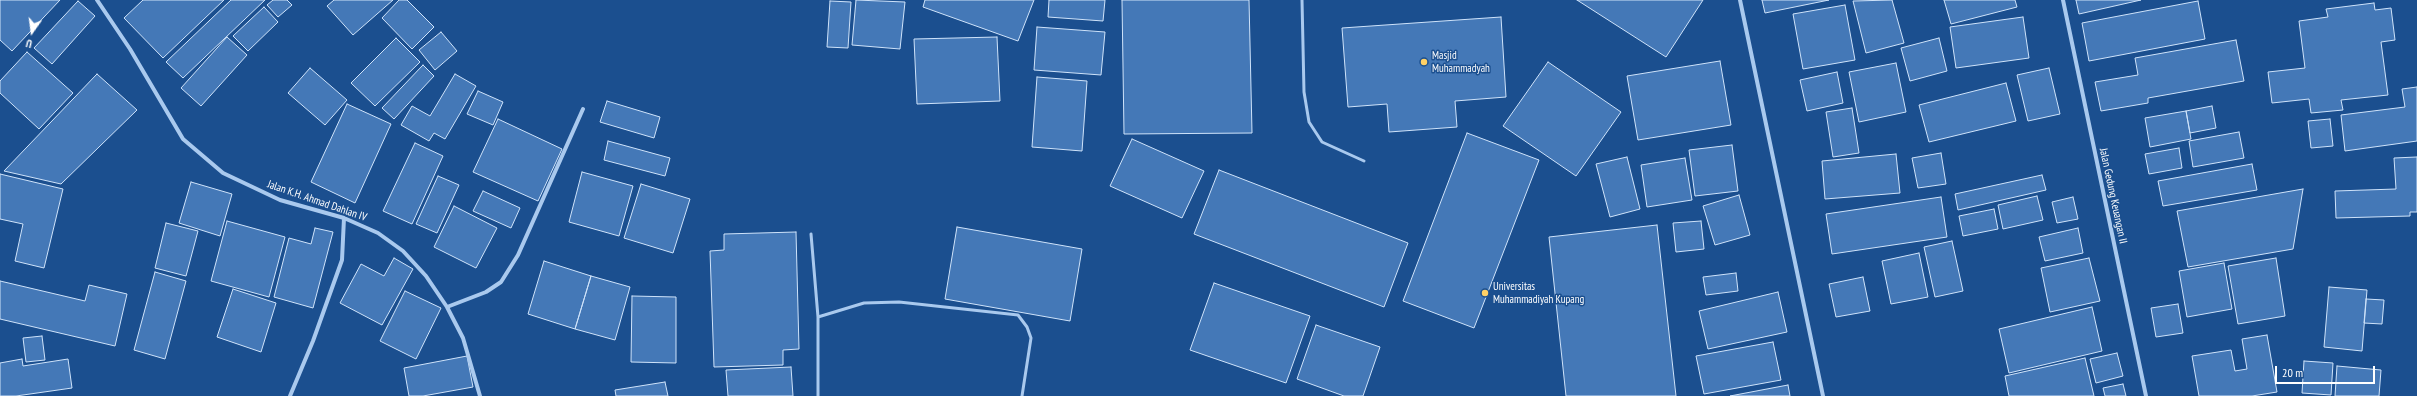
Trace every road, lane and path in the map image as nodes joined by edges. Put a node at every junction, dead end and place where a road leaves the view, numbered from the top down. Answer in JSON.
{"nodes":[{"id":1,"x":96,"y":0,"type":"edge"},
{"id":2,"x":1302,"y":0,"type":"edge"},
{"id":3,"x":1740,"y":0,"type":"edge"},
{"id":4,"x":2063,"y":0,"type":"edge"},
{"id":5,"x":583,"y":109,"type":"dead end"},
{"id":6,"x":1364,"y":161,"type":"dead end"},
{"id":7,"x":344,"y":218,"type":"junction"},
{"id":8,"x":811,"y":234,"type":"dead end"},
{"id":9,"x":447,"y":307,"type":"junction"},
{"id":10,"x":818,"y":317,"type":"junction"},
{"id":11,"x":290,"y":396,"type":"edge"},
{"id":12,"x":480,"y":396,"type":"edge"},
{"id":13,"x":818,"y":396,"type":"edge"},
{"id":14,"x":1022,"y":396,"type":"edge"},
{"id":15,"x":1823,"y":396,"type":"edge"},
{"id":16,"x":2146,"y":396,"type":"edge"}],
"edges":[{"from":1,"to":7,"type":"street","name":"Jalan K.H. Ahmad Dahlan IV"},
{"from":2,"to":6,"type":"lane"},
{"from":3,"to":15,"type":"street"},
{"from":4,"to":16,"type":"street","name":"Jalan Gedung Keuangan II"},
{"from":5,"to":9,"type":"street"},
{"from":7,"to":9,"type":"street","name":"Jalan K.H. Ahmad Dahlan IV"},
{"from":7,"to":11,"type":"street"},
{"from":8,"to":10,"type":"lane"},
{"from":9,"to":12,"type":"street","name":"Jalan K.H. Ahmad Dahlan IV"},
{"from":10,"to":13,"type":"lane"},
{"from":10,"to":14,"type":"lane"}]}
